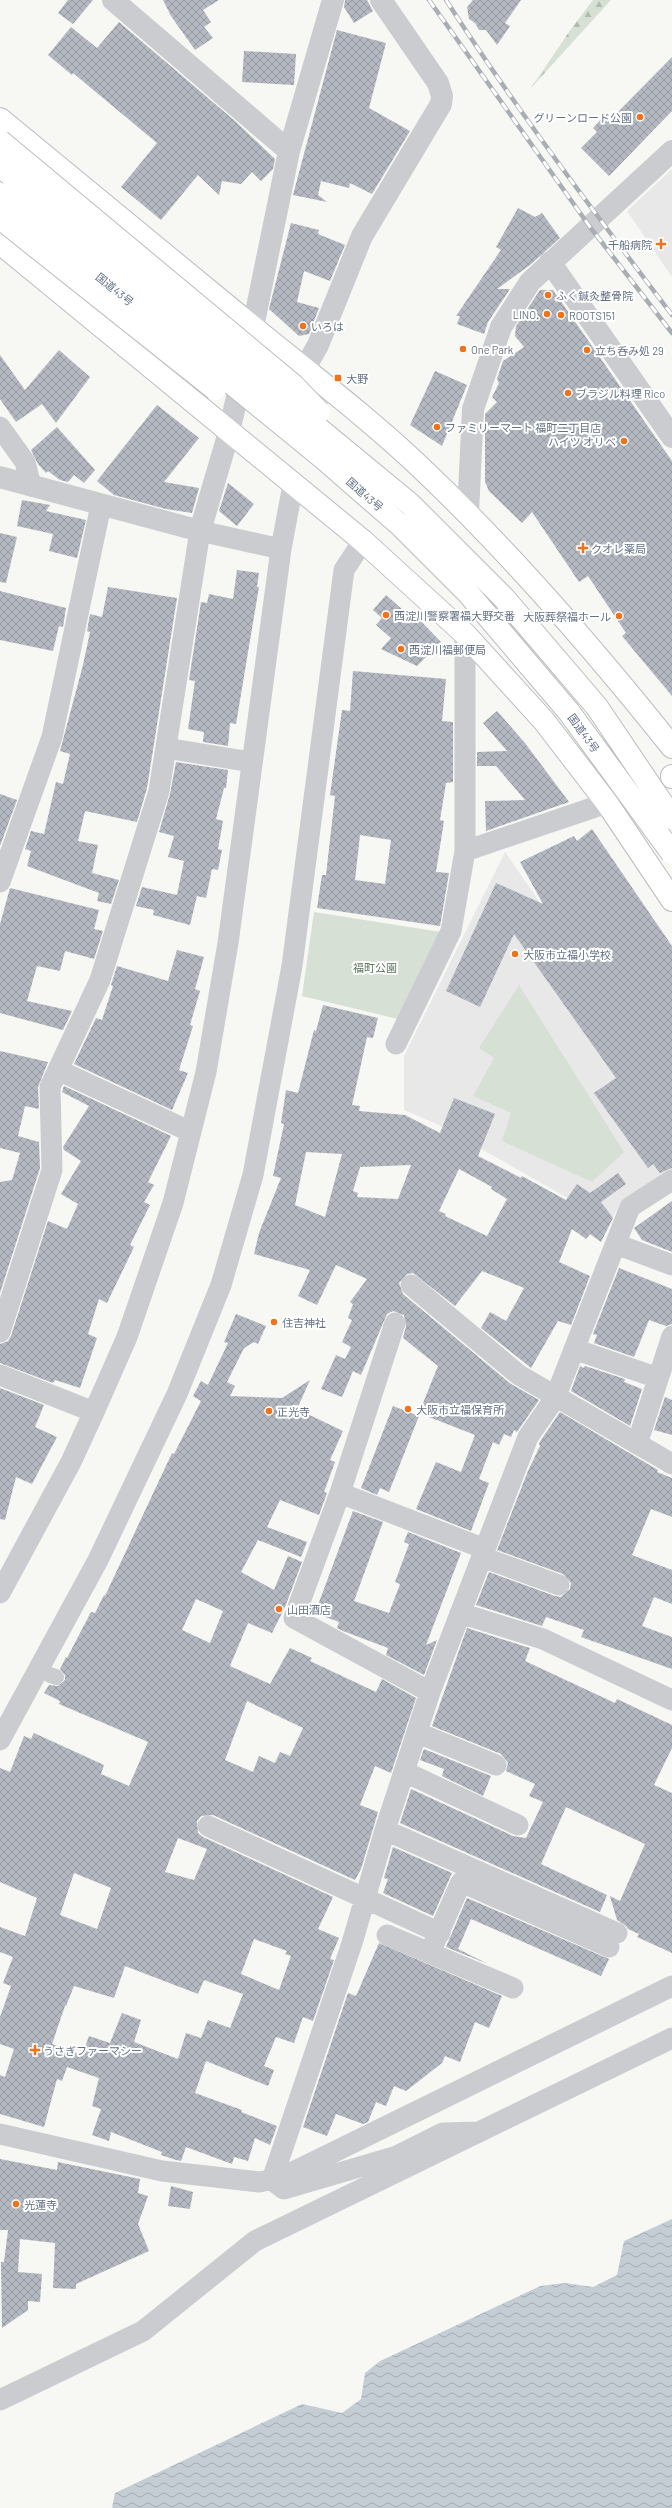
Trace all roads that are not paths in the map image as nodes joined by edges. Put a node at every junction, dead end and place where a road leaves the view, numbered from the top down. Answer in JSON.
{"nodes":[{"id":1,"x":113,"y":0,"type":"edge"},
{"id":2,"x":333,"y":0,"type":"edge"},
{"id":3,"x":381,"y":0,"type":"edge"},
{"id":4,"x":0,"y":119,"type":"edge"},
{"id":5,"x":0,"y":141,"type":"edge"},
{"id":6,"x":289,"y":151,"type":"junction"},
{"id":7,"x":672,"y":151,"type":"edge"},
{"id":8,"x":0,"y":166,"type":"edge"},
{"id":9,"x":0,"y":194,"type":"edge"},
{"id":10,"x":0,"y":218,"type":"edge"},
{"id":11,"x":0,"y":243,"type":"edge"},
{"id":12,"x":550,"y":262,"type":"junction"},
{"id":13,"x":253,"y":327,"type":"junction"},
{"id":14,"x":305,"y":368,"type":"junction"},
{"id":15,"x":0,"y":427,"type":"edge"},
{"id":16,"x":229,"y":432,"type":"junction"},
{"id":17,"x":672,"y":436,"type":"edge"},
{"id":18,"x":0,"y":477,"type":"edge"},
{"id":19,"x":293,"y":485,"type":"junction"},
{"id":20,"x":31,"y":486,"type":"junction"},
{"id":21,"x":381,"y":493,"type":"junction"},
{"id":22,"x":101,"y":504,"type":"junction"},
{"id":23,"x":468,"y":513,"type":"junction"},
{"id":24,"x":200,"y":531,"type":"junction"},
{"id":25,"x":363,"y":541,"type":"junction"},
{"id":26,"x":281,"y":549,"type":"junction"},
{"id":27,"x":465,"y":634,"type":"junction"},
{"id":28,"x":672,"y":747,"type":"edge"},
{"id":29,"x":166,"y":748,"type":"junction"},
{"id":30,"x":251,"y":762,"type":"junction"},
{"id":31,"x":607,"y":803,"type":"junction"},
{"id":32,"x":672,"y":818,"type":"edge"},
{"id":33,"x":466,"y":851,"type":"junction"},
{"id":34,"x":672,"y":852,"type":"edge"},
{"id":35,"x":0,"y":882,"type":"edge"},
{"id":36,"x":672,"y":900,"type":"edge"},
{"id":37,"x":396,"y":1044,"type":"dead end"},
{"id":38,"x":58,"y":1070,"type":"junction"},
{"id":39,"x":190,"y":1132,"type":"junction"},
{"id":40,"x":672,"y":1180,"type":"edge"},
{"id":41,"x":616,"y":1244,"type":"junction"},
{"id":42,"x":672,"y":1265,"type":"edge"},
{"id":43,"x":411,"y":1285,"type":"dead end"},
{"id":44,"x":395,"y":1323,"type":"dead end"},
{"id":45,"x":0,"y":1332,"type":"edge"},
{"id":46,"x":672,"y":1336,"type":"edge"},
{"id":47,"x":574,"y":1349,"type":"junction"},
{"id":48,"x":0,"y":1375,"type":"edge"},
{"id":49,"x":658,"y":1378,"type":"junction"},
{"id":50,"x":555,"y":1398,"type":"junction"},
{"id":51,"x":94,"y":1412,"type":"junction"},
{"id":52,"x":637,"y":1444,"type":"junction"},
{"id":53,"x":672,"y":1464,"type":"edge"},
{"id":54,"x":340,"y":1493,"type":"junction"},
{"id":55,"x":483,"y":1553,"type":"junction"},
{"id":56,"x":559,"y":1585,"type":"dead end"},
{"id":57,"x":0,"y":1592,"type":"edge"},
{"id":58,"x":460,"y":1613,"type":"junction"},
{"id":59,"x":430,"y":1692,"type":"junction"},
{"id":60,"x":672,"y":1700,"type":"edge"},
{"id":61,"x":418,"y":1733,"type":"junction"},
{"id":62,"x":0,"y":1740,"type":"edge"},
{"id":63,"x":496,"y":1765,"type":"dead end"},
{"id":64,"x":405,"y":1772,"type":"junction"},
{"id":65,"x":518,"y":1825,"type":"dead end"},
{"id":66,"x":208,"y":1826,"type":"dead end"},
{"id":67,"x":385,"y":1830,"type":"junction"},
{"id":68,"x":365,"y":1900,"type":"junction"},
{"id":69,"x":440,"y":1933,"type":"junction"},
{"id":70,"x":387,"y":1935,"type":"dead end"},
{"id":71,"x":430,"y":1953,"type":"junction"},
{"id":72,"x":672,"y":1986,"type":"edge"},
{"id":73,"x":513,"y":1988,"type":"dead end"},
{"id":74,"x":672,"y":2038,"type":"edge"},
{"id":75,"x":478,"y":2132,"type":"junction"},
{"id":76,"x":0,"y":2134,"type":"edge"},
{"id":77,"x":272,"y":2180,"type":"junction"},
{"id":78,"x":0,"y":2400,"type":"edge"}],
"edges":[{"from":1,"to":6,"type":"street"},
{"from":2,"to":6,"type":"street"},
{"from":3,"to":14,"type":"street"},
{"from":4,"to":13,"type":"highway"},
{"from":5,"to":21,"type":"highway","bridge":true},
{"from":6,"to":13,"type":"street"},
{"from":7,"to":12,"type":"street"},
{"from":8,"to":21,"type":"highway","name":"国道43号","bridge":true},
{"from":9,"to":21,"type":"highway","name":"国道43号","bridge":true},
{"from":10,"to":21,"type":"highway","bridge":true},
{"from":11,"to":16,"type":"highway"},
{"from":12,"to":17,"type":"street"},
{"from":12,"to":23,"type":"street"},
{"from":13,"to":14,"type":"highway"},
{"from":13,"to":16,"type":"street"},
{"from":14,"to":23,"type":"highway"},
{"from":15,"to":20,"type":"street"},
{"from":16,"to":19,"type":"highway"},
{"from":16,"to":24,"type":"street"},
{"from":18,"to":20,"type":"street"},
{"from":19,"to":25,"type":"highway"},
{"from":19,"to":26,"type":"street"},
{"from":20,"to":22,"type":"street"},
{"from":21,"to":32,"type":"highway","name":"国道43号","bridge":true},
{"from":21,"to":34,"type":"highway","name":"国道43号","bridge":true},
{"from":22,"to":24,"type":"street"},
{"from":22,"to":35,"type":"street"},
{"from":23,"to":28,"type":"highway"},
{"from":24,"to":26,"type":"street"},
{"from":24,"to":29,"type":"street"},
{"from":25,"to":27,"type":"highway"},
{"from":25,"to":62,"type":"street"},
{"from":26,"to":30,"type":"street"},
{"from":27,"to":31,"type":"highway"},
{"from":27,"to":33,"type":"street"},
{"from":29,"to":30,"type":"street"},
{"from":29,"to":38,"type":"street"},
{"from":30,"to":39,"type":"street"},
{"from":31,"to":33,"type":"street"},
{"from":31,"to":36,"type":"highway"},
{"from":33,"to":37,"type":"street"},
{"from":38,"to":39,"type":"street"},
{"from":38,"to":45,"type":"street"},
{"from":39,"to":51,"type":"street"},
{"from":40,"to":41,"type":"street"},
{"from":41,"to":42,"type":"street"},
{"from":41,"to":47,"type":"street"},
{"from":43,"to":50,"type":"street"},
{"from":44,"to":54,"type":"street"},
{"from":46,"to":49,"type":"street"},
{"from":47,"to":49,"type":"street"},
{"from":47,"to":50,"type":"street"},
{"from":48,"to":51,"type":"street"},
{"from":49,"to":52,"type":"street"},
{"from":50,"to":52,"type":"street"},
{"from":50,"to":55,"type":"street"},
{"from":51,"to":57,"type":"street"},
{"from":52,"to":53,"type":"street"},
{"from":54,"to":55,"type":"street"},
{"from":54,"to":59,"type":"street"},
{"from":55,"to":56,"type":"street"},
{"from":55,"to":58,"type":"street"},
{"from":58,"to":59,"type":"street"},
{"from":58,"to":60,"type":"street"},
{"from":59,"to":61,"type":"street"},
{"from":61,"to":63,"type":"street"},
{"from":61,"to":64,"type":"street"},
{"from":64,"to":65,"type":"street"},
{"from":64,"to":67,"type":"street"},
{"from":66,"to":68,"type":"street"},
{"from":67,"to":68,"type":"street"},
{"from":67,"to":69,"type":"street"},
{"from":68,"to":69,"type":"street"},
{"from":68,"to":77,"type":"street"},
{"from":69,"to":71,"type":"street"},
{"from":70,"to":71,"type":"street"},
{"from":71,"to":73,"type":"street"},
{"from":72,"to":77,"type":"street"},
{"from":74,"to":75,"type":"street"},
{"from":75,"to":77,"type":"street"},
{"from":75,"to":78,"type":"street"},
{"from":76,"to":77,"type":"street"}]}
